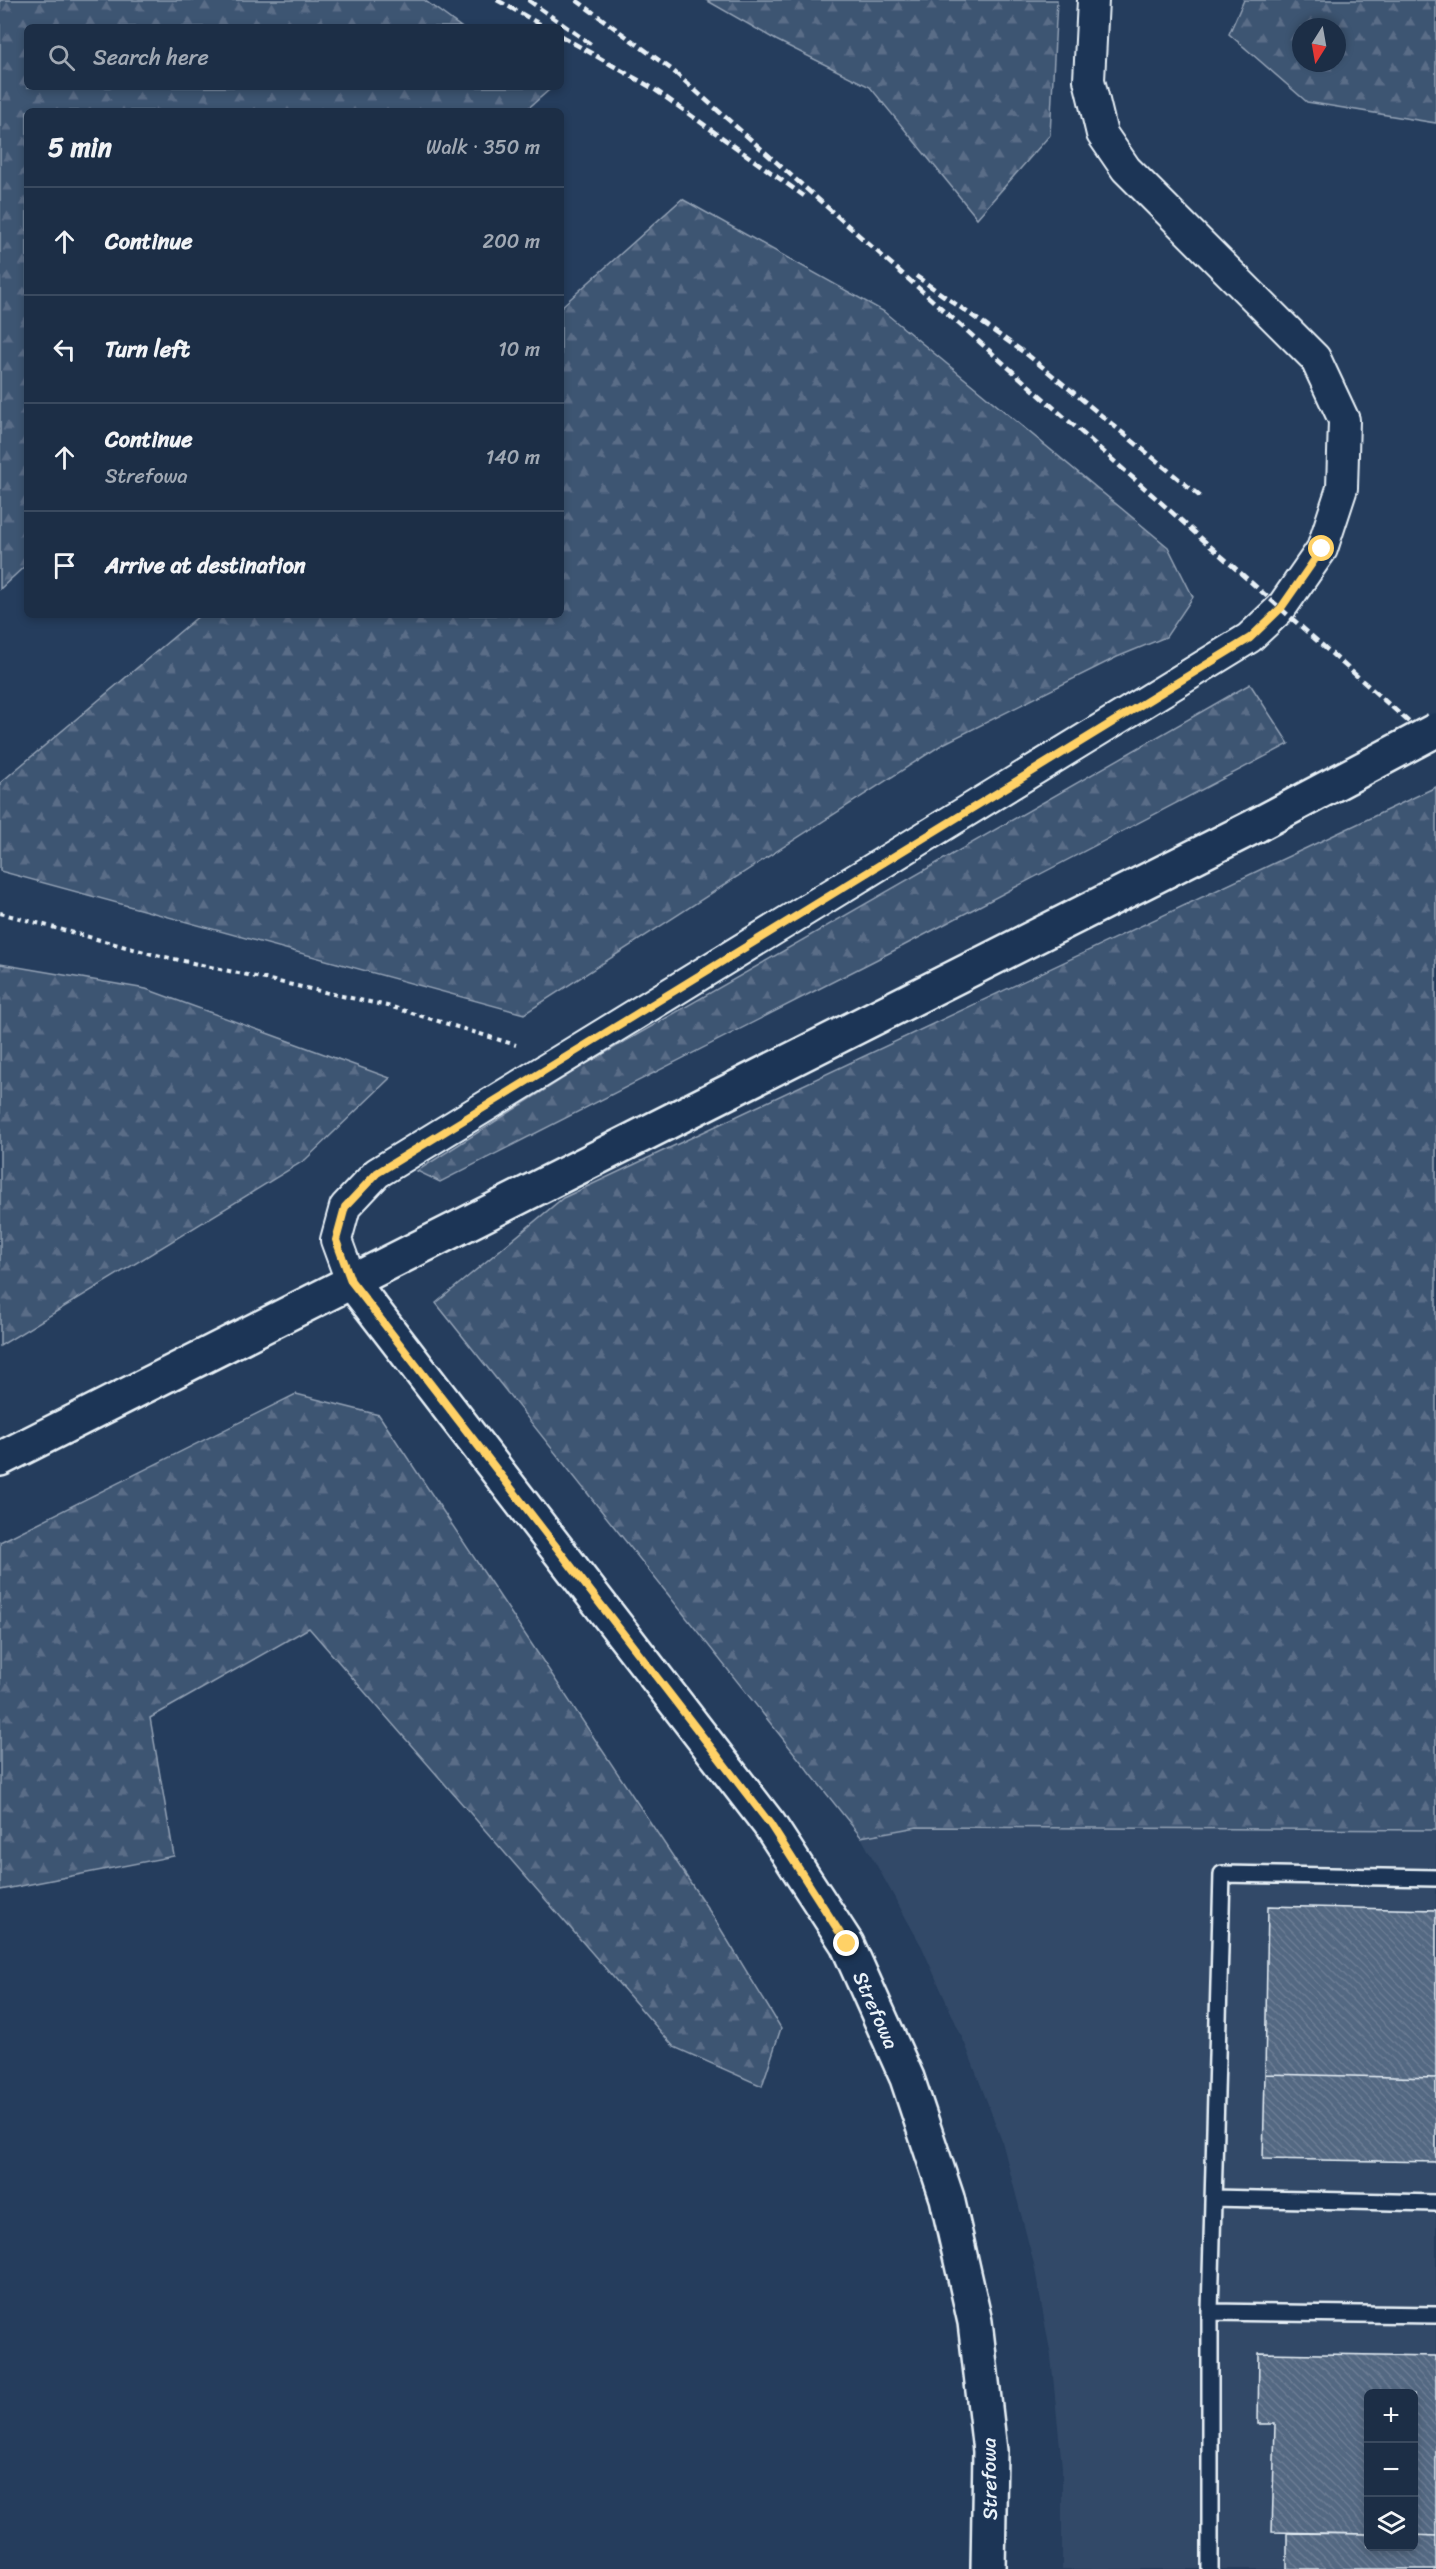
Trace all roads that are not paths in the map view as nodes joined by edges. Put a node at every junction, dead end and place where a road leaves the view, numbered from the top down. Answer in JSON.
{"nodes":[{"id":1,"x":1093,"y":0,"type":"edge"},
{"id":2,"x":1436,"y":730,"type":"edge"},
{"id":3,"x":351,"y":1281,"type":"junction"},
{"id":4,"x":0,"y":1459,"type":"edge"},
{"id":5,"x":1436,"y":1878,"type":"edge"},
{"id":6,"x":1213,"y":2198,"type":"junction"},
{"id":7,"x":1436,"y":2203,"type":"edge"},
{"id":8,"x":1210,"y":2312,"type":"junction"},
{"id":9,"x":1436,"y":2315,"type":"edge"},
{"id":10,"x":988,"y":2569,"type":"edge"},
{"id":11,"x":1210,"y":2569,"type":"edge"}],
"edges":[{"from":1,"to":3,"type":"street"},
{"from":2,"to":3,"type":"main road","bridge":true},
{"from":3,"to":4,"type":"main road"},
{"from":3,"to":10,"type":"main road","name":"Strefowa"},
{"from":5,"to":6,"type":"lane"},
{"from":6,"to":7,"type":"lane"},
{"from":6,"to":8,"type":"lane"},
{"from":8,"to":9,"type":"lane"},
{"from":8,"to":11,"type":"lane"}]}
